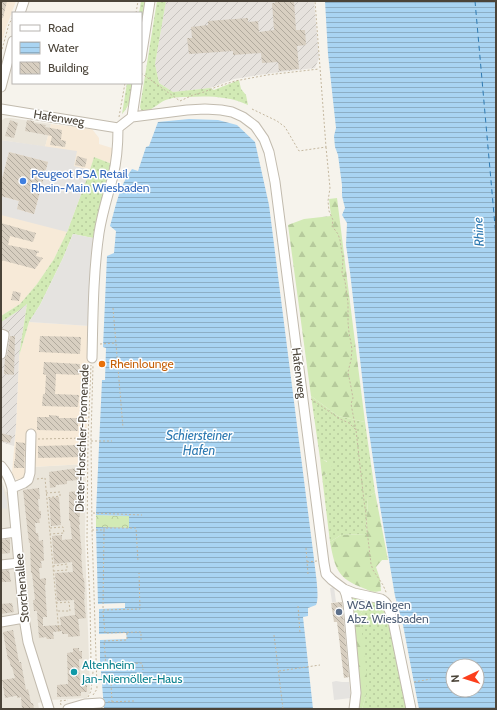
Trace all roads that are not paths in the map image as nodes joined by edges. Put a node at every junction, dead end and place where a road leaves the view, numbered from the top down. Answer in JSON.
{"nodes":[{"id":1,"x":24,"y":1,"type":"edge"},
{"id":2,"x":150,"y":1,"type":"edge"},
{"id":3,"x":20,"y":12,"type":"edge"},
{"id":4,"x":12,"y":45,"type":"edge"},
{"id":5,"x":142,"y":52,"type":"edge"},
{"id":6,"x":3,"y":78,"type":"edge"},
{"id":7,"x":137,"y":84,"type":"edge"},
{"id":8,"x":1,"y":87,"type":"edge"},
{"id":9,"x":1,"y":109,"type":"edge"},
{"id":10,"x":132,"y":117,"type":"junction"},
{"id":11,"x":118,"y":128,"type":"junction"},
{"id":12,"x":1,"y":334,"type":"edge"},
{"id":13,"x":1,"y":354,"type":"edge"},
{"id":14,"x":92,"y":358,"type":"road end"},
{"id":15,"x":35,"y":436,"type":"road end"},
{"id":16,"x":1,"y":466,"type":"edge"},
{"id":17,"x":12,"y":488,"type":"junction"},
{"id":18,"x":16,"y":532,"type":"junction"},
{"id":19,"x":1,"y":534,"type":"edge"},
{"id":20,"x":19,"y":563,"type":"junction"},
{"id":21,"x":1,"y":565,"type":"edge"},
{"id":22,"x":344,"y":589,"type":"junction"},
{"id":23,"x":24,"y":618,"type":"junction"},
{"id":24,"x":1,"y":622,"type":"edge"},
{"id":25,"x":92,"y":703,"type":"edge"},
{"id":26,"x":49,"y":709,"type":"edge"},
{"id":27,"x":68,"y":709,"type":"edge"},
{"id":28,"x":354,"y":709,"type":"edge"},
{"id":29,"x":412,"y":709,"type":"edge"}],
"edges":[{"from":1,"to":3,"type":"street"},
{"from":2,"to":5,"type":"street"},
{"from":4,"to":6,"type":"street"},
{"from":6,"to":8,"type":"street"},
{"from":7,"to":10,"type":"street"},
{"from":9,"to":11,"type":"street","name":"Hafenweg"},
{"from":10,"to":11,"type":"street"},
{"from":10,"to":22,"type":"street","name":"Hafenweg"},
{"from":11,"to":14,"type":"street"},
{"from":12,"to":13,"type":"street"},
{"from":15,"to":17,"type":"street"},
{"from":16,"to":17,"type":"street","name":"Storchenallee"},
{"from":17,"to":18,"type":"street","name":"Storchenallee"},
{"from":18,"to":19,"type":"street"},
{"from":18,"to":20,"type":"street","name":"Storchenallee"},
{"from":20,"to":21,"type":"street"},
{"from":20,"to":23,"type":"street","name":"Storchenallee"},
{"from":22,"to":28,"type":"street"},
{"from":22,"to":29,"type":"street","name":"Hafenweg"},
{"from":23,"to":24,"type":"street"},
{"from":23,"to":26,"type":"street","name":"Storchenallee"},
{"from":25,"to":27,"type":"street"}]}
